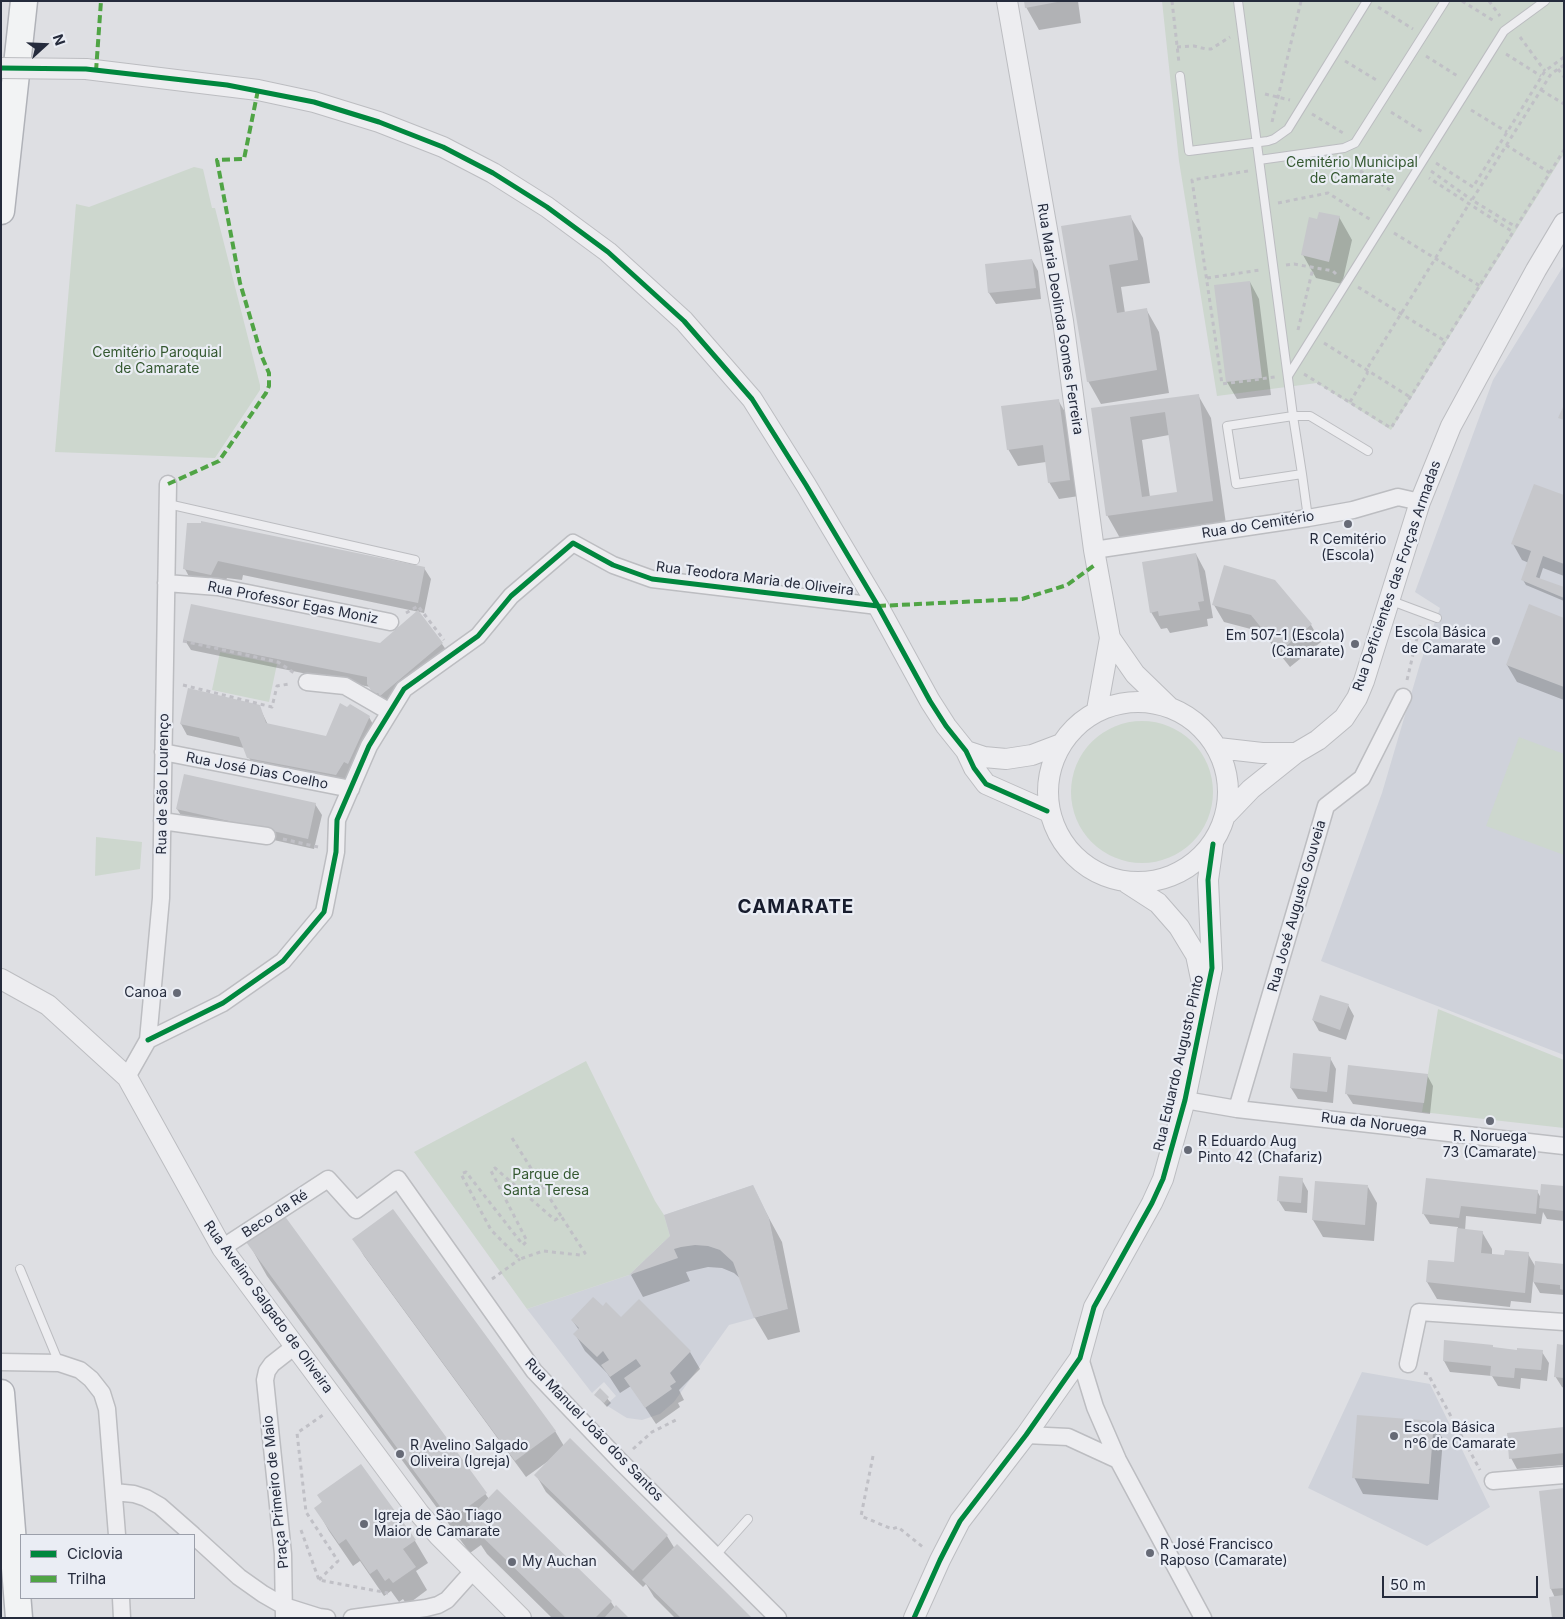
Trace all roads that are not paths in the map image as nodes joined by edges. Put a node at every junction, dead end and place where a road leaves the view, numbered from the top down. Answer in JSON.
{"nodes":[{"id":1,"x":24,"y":1,"type":"edge"},
{"id":2,"x":1007,"y":1,"type":"edge"},
{"id":3,"x":1238,"y":1,"type":"edge"},
{"id":4,"x":1367,"y":1,"type":"edge"},
{"id":5,"x":1445,"y":1,"type":"edge"},
{"id":6,"x":1545,"y":1,"type":"edge"},
{"id":7,"x":1,"y":68,"type":"edge"},
{"id":8,"x":1180,"y":76,"type":"road end"},
{"id":9,"x":1257,"y":142,"type":"junction"},
{"id":10,"x":1259,"y":160,"type":"junction"},
{"id":11,"x":1,"y":211,"type":"edge"},
{"id":12,"x":1564,"y":223,"type":"edge"},
{"id":13,"x":1288,"y":376,"type":"junction"},
{"id":14,"x":1293,"y":416,"type":"junction"},
{"id":15,"x":1368,"y":451,"type":"dead end"},
{"id":16,"x":1302,"y":474,"type":"junction"},
{"id":17,"x":168,"y":484,"type":"dead end"},
{"id":18,"x":1420,"y":502,"type":"junction"},
{"id":19,"x":168,"y":504,"type":"junction"},
{"id":20,"x":1308,"y":518,"type":"junction"},
{"id":21,"x":1094,"y":550,"type":"junction"},
{"id":22,"x":414,"y":560,"type":"dead end"},
{"id":23,"x":166,"y":583,"type":"junction"},
{"id":24,"x":1389,"y":600,"type":"junction"},
{"id":25,"x":878,"y":606,"type":"junction"},
{"id":26,"x":1437,"y":618,"type":"dead end"},
{"id":27,"x":390,"y":622,"type":"dead end"},
{"id":28,"x":1110,"y":638,"type":"junction"},
{"id":29,"x":307,"y":682,"type":"road end"},
{"id":30,"x":1403,"y":697,"type":"road end"},
{"id":31,"x":1168,"y":706,"type":"junction"},
{"id":32,"x":1097,"y":710,"type":"junction"},
{"id":33,"x":390,"y":712,"type":"junction"},
{"id":34,"x":1061,"y":744,"type":"junction"},
{"id":35,"x":1218,"y":748,"type":"junction"},
{"id":36,"x":966,"y":751,"type":"junction"},
{"id":37,"x":163,"y":752,"type":"junction"},
{"id":38,"x":1296,"y":753,"type":"junction"},
{"id":39,"x":351,"y":789,"type":"junction"},
{"id":40,"x":1047,"y":811,"type":"junction"},
{"id":41,"x":1226,"y":814,"type":"junction"},
{"id":42,"x":162,"y":821,"type":"junction"},
{"id":43,"x":267,"y":836,"type":"road end"},
{"id":44,"x":1213,"y":844,"type":"junction"},
{"id":45,"x":1127,"y":882,"type":"junction"},
{"id":46,"x":1,"y":979,"type":"edge"},
{"id":47,"x":1205,"y":999,"type":"junction"},
{"id":48,"x":148,"y":1040,"type":"junction"},
{"id":49,"x":126,"y":1077,"type":"junction"},
{"id":50,"x":1185,"y":1100,"type":"junction"},
{"id":51,"x":1237,"y":1109,"type":"junction"},
{"id":52,"x":1564,"y":1146,"type":"edge"},
{"id":53,"x":328,"y":1179,"type":"joint"},
{"id":54,"x":222,"y":1248,"type":"junction"},
{"id":55,"x":20,"y":1269,"type":"dead end"},
{"id":56,"x":1564,"y":1322,"type":"edge"},
{"id":57,"x":295,"y":1346,"type":"junction"},
{"id":58,"x":1080,"y":1358,"type":"junction"},
{"id":59,"x":1,"y":1362,"type":"edge"},
{"id":60,"x":59,"y":1363,"type":"junction"},
{"id":61,"x":1408,"y":1364,"type":"road end"},
{"id":62,"x":1,"y":1393,"type":"edge"},
{"id":63,"x":1026,"y":1435,"type":"junction"},
{"id":64,"x":1118,"y":1460,"type":"junction"},
{"id":65,"x":1564,"y":1476,"type":"edge"},
{"id":66,"x":1493,"y":1481,"type":"road end"},
{"id":67,"x":114,"y":1492,"type":"junction"},
{"id":68,"x":748,"y":1519,"type":"dead end"},
{"id":69,"x":117,"y":1534,"type":"edge"},
{"id":70,"x":191,"y":1534,"type":"edge"},
{"id":71,"x":195,"y":1538,"type":"edge"},
{"id":72,"x":716,"y":1555,"type":"junction"},
{"id":73,"x":473,"y":1571,"type":"junction"},
{"id":74,"x":121,"y":1599,"type":"edge"},
{"id":75,"x":284,"y":1612,"type":"edge"},
{"id":76,"x":1204,"y":1615,"type":"edge"},
{"id":77,"x":19,"y":1618,"type":"edge"},
{"id":78,"x":122,"y":1618,"type":"edge"},
{"id":79,"x":327,"y":1618,"type":"edge"},
{"id":80,"x":352,"y":1618,"type":"edge"},
{"id":81,"x":521,"y":1618,"type":"edge"},
{"id":82,"x":778,"y":1618,"type":"edge"},
{"id":83,"x":914,"y":1618,"type":"edge"}],
"edges":[{"from":1,"to":11,"type":"highway"},
{"from":2,"to":21,"type":"street","name":"Rua Maria Deolinda Gomes Ferreira"},
{"from":3,"to":9,"type":"lane"},
{"from":4,"to":9,"type":"lane"},
{"from":5,"to":10,"type":"lane"},
{"from":6,"to":13,"type":"lane"},
{"from":7,"to":25,"type":"street","bridge":true},
{"from":8,"to":9,"type":"lane"},
{"from":9,"to":10,"type":"lane"},
{"from":10,"to":13,"type":"lane"},
{"from":12,"to":18,"type":"street","name":"Rua Deficientes das Forças Armadas"},
{"from":13,"to":14,"type":"lane"},
{"from":14,"to":15,"type":"lane"},
{"from":14,"to":16,"type":"lane"},
{"from":14,"to":16,"type":"lane"},
{"from":16,"to":20,"type":"lane"},
{"from":17,"to":19,"type":"street","name":"Rua de São Lourenço"},
{"from":18,"to":20,"type":"street","name":"Rua do Cemitério"},
{"from":18,"to":24,"type":"street","name":"Rua Deficientes das Forças Armadas"},
{"from":19,"to":22,"type":"lane"},
{"from":19,"to":23,"type":"street","name":"Rua de São Lourenço"},
{"from":20,"to":21,"type":"street","name":"Rua do Cemitério"},
{"from":21,"to":28,"type":"street","name":"Rua Maria Deolinda Gomes Ferreira"},
{"from":23,"to":27,"type":"street","name":"Rua Professor Egas Moniz"},
{"from":23,"to":37,"type":"street","name":"Rua de São Lourenço"},
{"from":24,"to":26,"type":"lane"},
{"from":24,"to":38,"type":"street","name":"Rua Deficientes das Forças Armadas"},
{"from":25,"to":33,"type":"street","name":"Rua Teodora Maria de Oliveira"},
{"from":25,"to":36,"type":"street"},
{"from":28,"to":31,"type":"street","name":"Rua Maria Deolinda Gomes Ferreira"},
{"from":28,"to":32,"type":"street","name":"Rua Maria Deolinda Gomes Ferreira"},
{"from":29,"to":33,"type":"street"},
{"from":30,"to":51,"type":"street","name":"Rua José Augusto Gouveia"},
{"from":31,"to":32,"type":"street"},
{"from":31,"to":35,"type":"street"},
{"from":32,"to":34,"type":"street"},
{"from":33,"to":39,"type":"street","name":"Rua Teodora Maria de Oliveira"},
{"from":34,"to":36,"type":"street"},
{"from":34,"to":40,"type":"street"},
{"from":35,"to":38,"type":"street"},
{"from":35,"to":41,"type":"street"},
{"from":36,"to":40,"type":"street"},
{"from":37,"to":39,"type":"street","name":"Rua José Dias Coelho"},
{"from":37,"to":42,"type":"street","name":"Rua de São Lourenço"},
{"from":38,"to":41,"type":"street","name":"Rua Deficientes das Forças Armadas"},
{"from":39,"to":48,"type":"street","name":"Rua Teodora Maria de Oliveira"},
{"from":40,"to":45,"type":"street"},
{"from":41,"to":44,"type":"street"},
{"from":42,"to":43,"type":"street"},
{"from":42,"to":48,"type":"street","name":"Rua de São Lourenço"},
{"from":44,"to":45,"type":"street"},
{"from":44,"to":47,"type":"street","name":"Rua Eduardo Augusto Pinto"},
{"from":45,"to":47,"type":"street","name":"Rua Eduardo Augusto Pinto"},
{"from":46,"to":49,"type":"street","name":"Rua Avelino Salgado de Oliveira"},
{"from":47,"to":50,"type":"street","name":"Rua Eduardo Augusto Pinto"},
{"from":48,"to":49,"type":"street","name":"Rua de São Lourenço"},
{"from":49,"to":54,"type":"street","name":"Rua Avelino Salgado de Oliveira"},
{"from":50,"to":51,"type":"street","name":"Rua da Noruega"},
{"from":50,"to":58,"type":"street","name":"Rua Eduardo Augusto Pinto"},
{"from":51,"to":52,"type":"street","name":"Rua da Noruega"},
{"from":53,"to":54,"type":"street","name":"Beco da Ré"},
{"from":53,"to":72,"type":"street","name":"Rua Manuel João dos Santos"},
{"from":54,"to":57,"type":"street","name":"Rua Avelino Salgado de Oliveira"},
{"from":55,"to":60,"type":"lane"},
{"from":56,"to":61,"type":"street"},
{"from":57,"to":73,"type":"street","name":"Rua Avelino Salgado de Oliveira"},
{"from":57,"to":75,"type":"street","name":"Praça Primeiro de Maio"},
{"from":58,"to":63,"type":"street","name":"Rua Eduardo Augusto Pinto"},
{"from":58,"to":64,"type":"street"},
{"from":59,"to":60,"type":"street"},
{"from":60,"to":67,"type":"street"},
{"from":62,"to":77,"type":"highway"},
{"from":63,"to":64,"type":"street"},
{"from":63,"to":83,"type":"street"},
{"from":64,"to":76,"type":"street"},
{"from":65,"to":66,"type":"street"},
{"from":67,"to":69,"type":"street"},
{"from":67,"to":70,"type":"street"},
{"from":68,"to":72,"type":"lane"},
{"from":71,"to":75,"type":"street"},
{"from":72,"to":82,"type":"street","name":"Rua Manuel João dos Santos"},
{"from":73,"to":80,"type":"street"},
{"from":73,"to":81,"type":"street","name":"Rua Avelino Salgado de Oliveira"},
{"from":74,"to":78,"type":"street"},
{"from":75,"to":79,"type":"street"}]}
